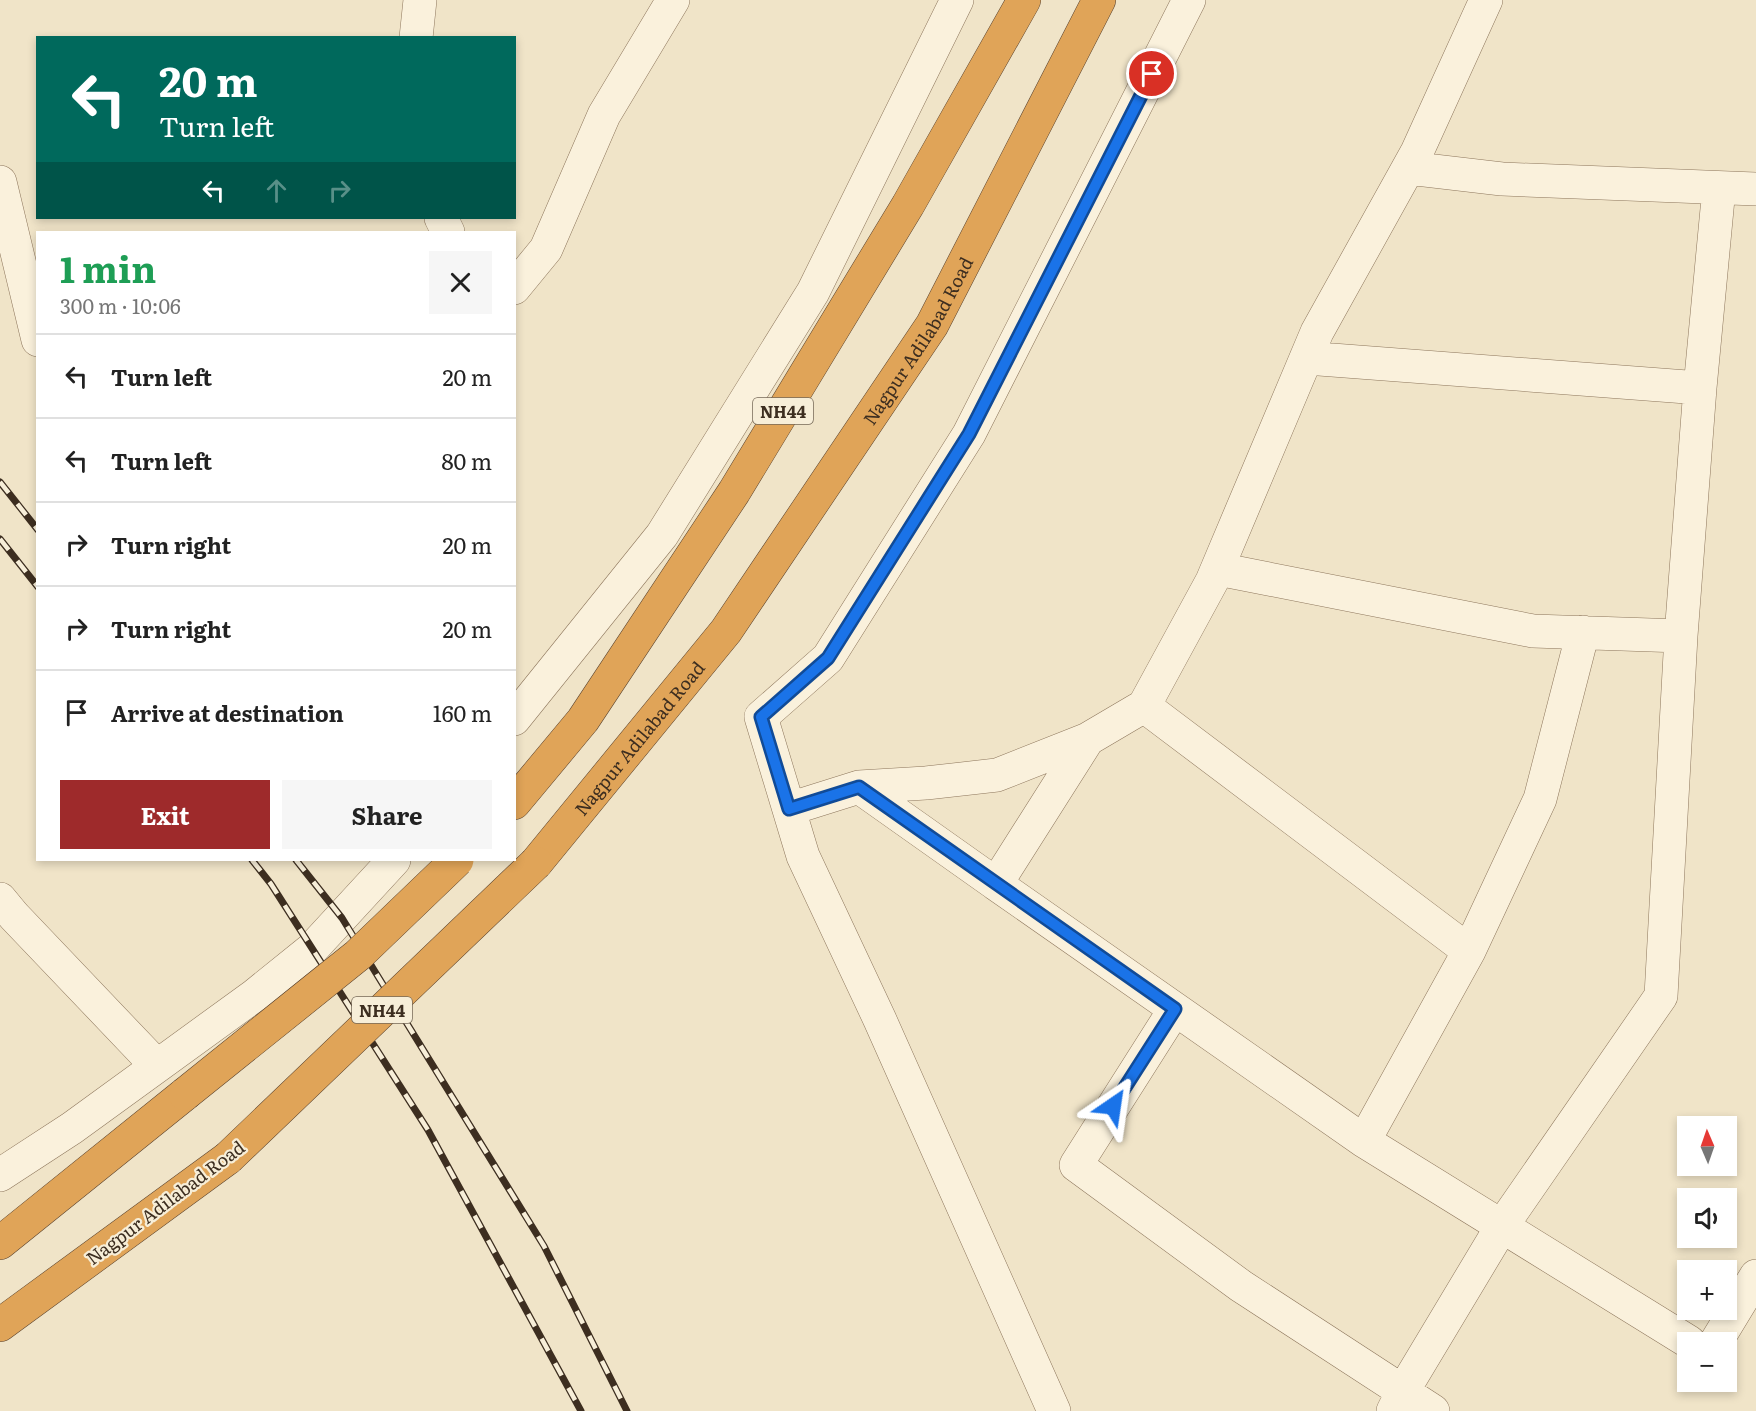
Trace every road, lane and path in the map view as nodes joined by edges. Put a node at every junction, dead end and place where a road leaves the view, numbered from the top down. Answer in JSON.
{"nodes":[{"id":1,"x":420,"y":0,"type":"edge"},
{"id":2,"x":673,"y":0,"type":"edge"},
{"id":3,"x":957,"y":0,"type":"edge"},
{"id":4,"x":1024,"y":0,"type":"edge"},
{"id":5,"x":1099,"y":0,"type":"edge"},
{"id":6,"x":1189,"y":0,"type":"edge"},
{"id":7,"x":1486,"y":0,"type":"edge"},
{"id":8,"x":416,"y":36,"type":"edge"},
{"id":9,"x":1408,"y":168,"type":"junction"},
{"id":10,"x":0,"y":182,"type":"edge"},
{"id":11,"x":1719,"y":188,"type":"junction"},
{"id":12,"x":1756,"y":189,"type":"edge"},
{"id":13,"x":516,"y":286,"type":"edge"},
{"id":14,"x":36,"y":332,"type":"edge"},
{"id":15,"x":1306,"y":358,"type":"junction"},
{"id":16,"x":1700,"y":388,"type":"junction"},
{"id":17,"x":1218,"y":569,"type":"junction"},
{"id":18,"x":1583,"y":632,"type":"junction"},
{"id":19,"x":1681,"y":636,"type":"junction"},
{"id":20,"x":1144,"y":706,"type":"junction"},
{"id":21,"x":516,"y":716,"type":"edge"},
{"id":22,"x":1088,"y":739,"type":"junction"},
{"id":23,"x":859,"y":787,"type":"junction"},
{"id":24,"x":516,"y":801,"type":"edge"},
{"id":25,"x":789,"y":809,"type":"junction"},
{"id":26,"x":456,"y":861,"type":"edge"},
{"id":27,"x":385,"y":863,"type":"edge"},
{"id":28,"x":996,"y":884,"type":"junction"},
{"id":29,"x":0,"y":899,"type":"edge"},
{"id":30,"x":1469,"y":951,"type":"junction"},
{"id":31,"x":1175,"y":1009,"type":"junction"},
{"id":32,"x":157,"y":1066,"type":"junction"},
{"id":33,"x":1364,"y":1141,"type":"junction"},
{"id":34,"x":0,"y":1175,"type":"edge"},
{"id":35,"x":1502,"y":1226,"type":"junction"},
{"id":36,"x":0,"y":1243,"type":"edge"},
{"id":37,"x":1756,"y":1276,"type":"edge"},
{"id":38,"x":0,"y":1325,"type":"edge"},
{"id":39,"x":1722,"y":1332,"type":"edge"},
{"id":40,"x":1677,"y":1335,"type":"edge"},
{"id":41,"x":1398,"y":1401,"type":"edge"},
{"id":42,"x":1054,"y":1411,"type":"edge"},
{"id":43,"x":1433,"y":1411,"type":"edge"}],
"edges":[{"from":1,"to":8,"type":"street"},
{"from":2,"to":13,"type":"street"},
{"from":3,"to":21,"type":"street"},
{"from":4,"to":24,"type":"highway","number":"NH44"},
{"from":5,"to":38,"type":"highway","name":"Nagpur Adilabad Road","number":"NH44","bridge":true},
{"from":6,"to":25,"type":"street"},
{"from":7,"to":9,"type":"street"},
{"from":9,"to":11,"type":"street"},
{"from":9,"to":15,"type":"street"},
{"from":10,"to":14,"type":"street"},
{"from":11,"to":12,"type":"street"},
{"from":11,"to":16,"type":"street"},
{"from":15,"to":16,"type":"street"},
{"from":15,"to":17,"type":"street"},
{"from":16,"to":19,"type":"street"},
{"from":17,"to":18,"type":"street"},
{"from":17,"to":20,"type":"street"},
{"from":18,"to":19,"type":"street"},
{"from":18,"to":30,"type":"street"},
{"from":19,"to":35,"type":"street"},
{"from":20,"to":22,"type":"street"},
{"from":20,"to":30,"type":"street"},
{"from":22,"to":23,"type":"street"},
{"from":22,"to":28,"type":"street"},
{"from":23,"to":25,"type":"street"},
{"from":23,"to":28,"type":"street"},
{"from":25,"to":42,"type":"street"},
{"from":26,"to":36,"type":"highway","bridge":true},
{"from":27,"to":32,"type":"street"},
{"from":28,"to":31,"type":"street"},
{"from":29,"to":32,"type":"street"},
{"from":30,"to":33,"type":"street"},
{"from":31,"to":33,"type":"street"},
{"from":31,"to":41,"type":"street"},
{"from":32,"to":34,"type":"street"},
{"from":33,"to":35,"type":"street"},
{"from":35,"to":40,"type":"street"},
{"from":35,"to":41,"type":"street"},
{"from":37,"to":39,"type":"street"},
{"from":41,"to":43,"type":"street"}]}
